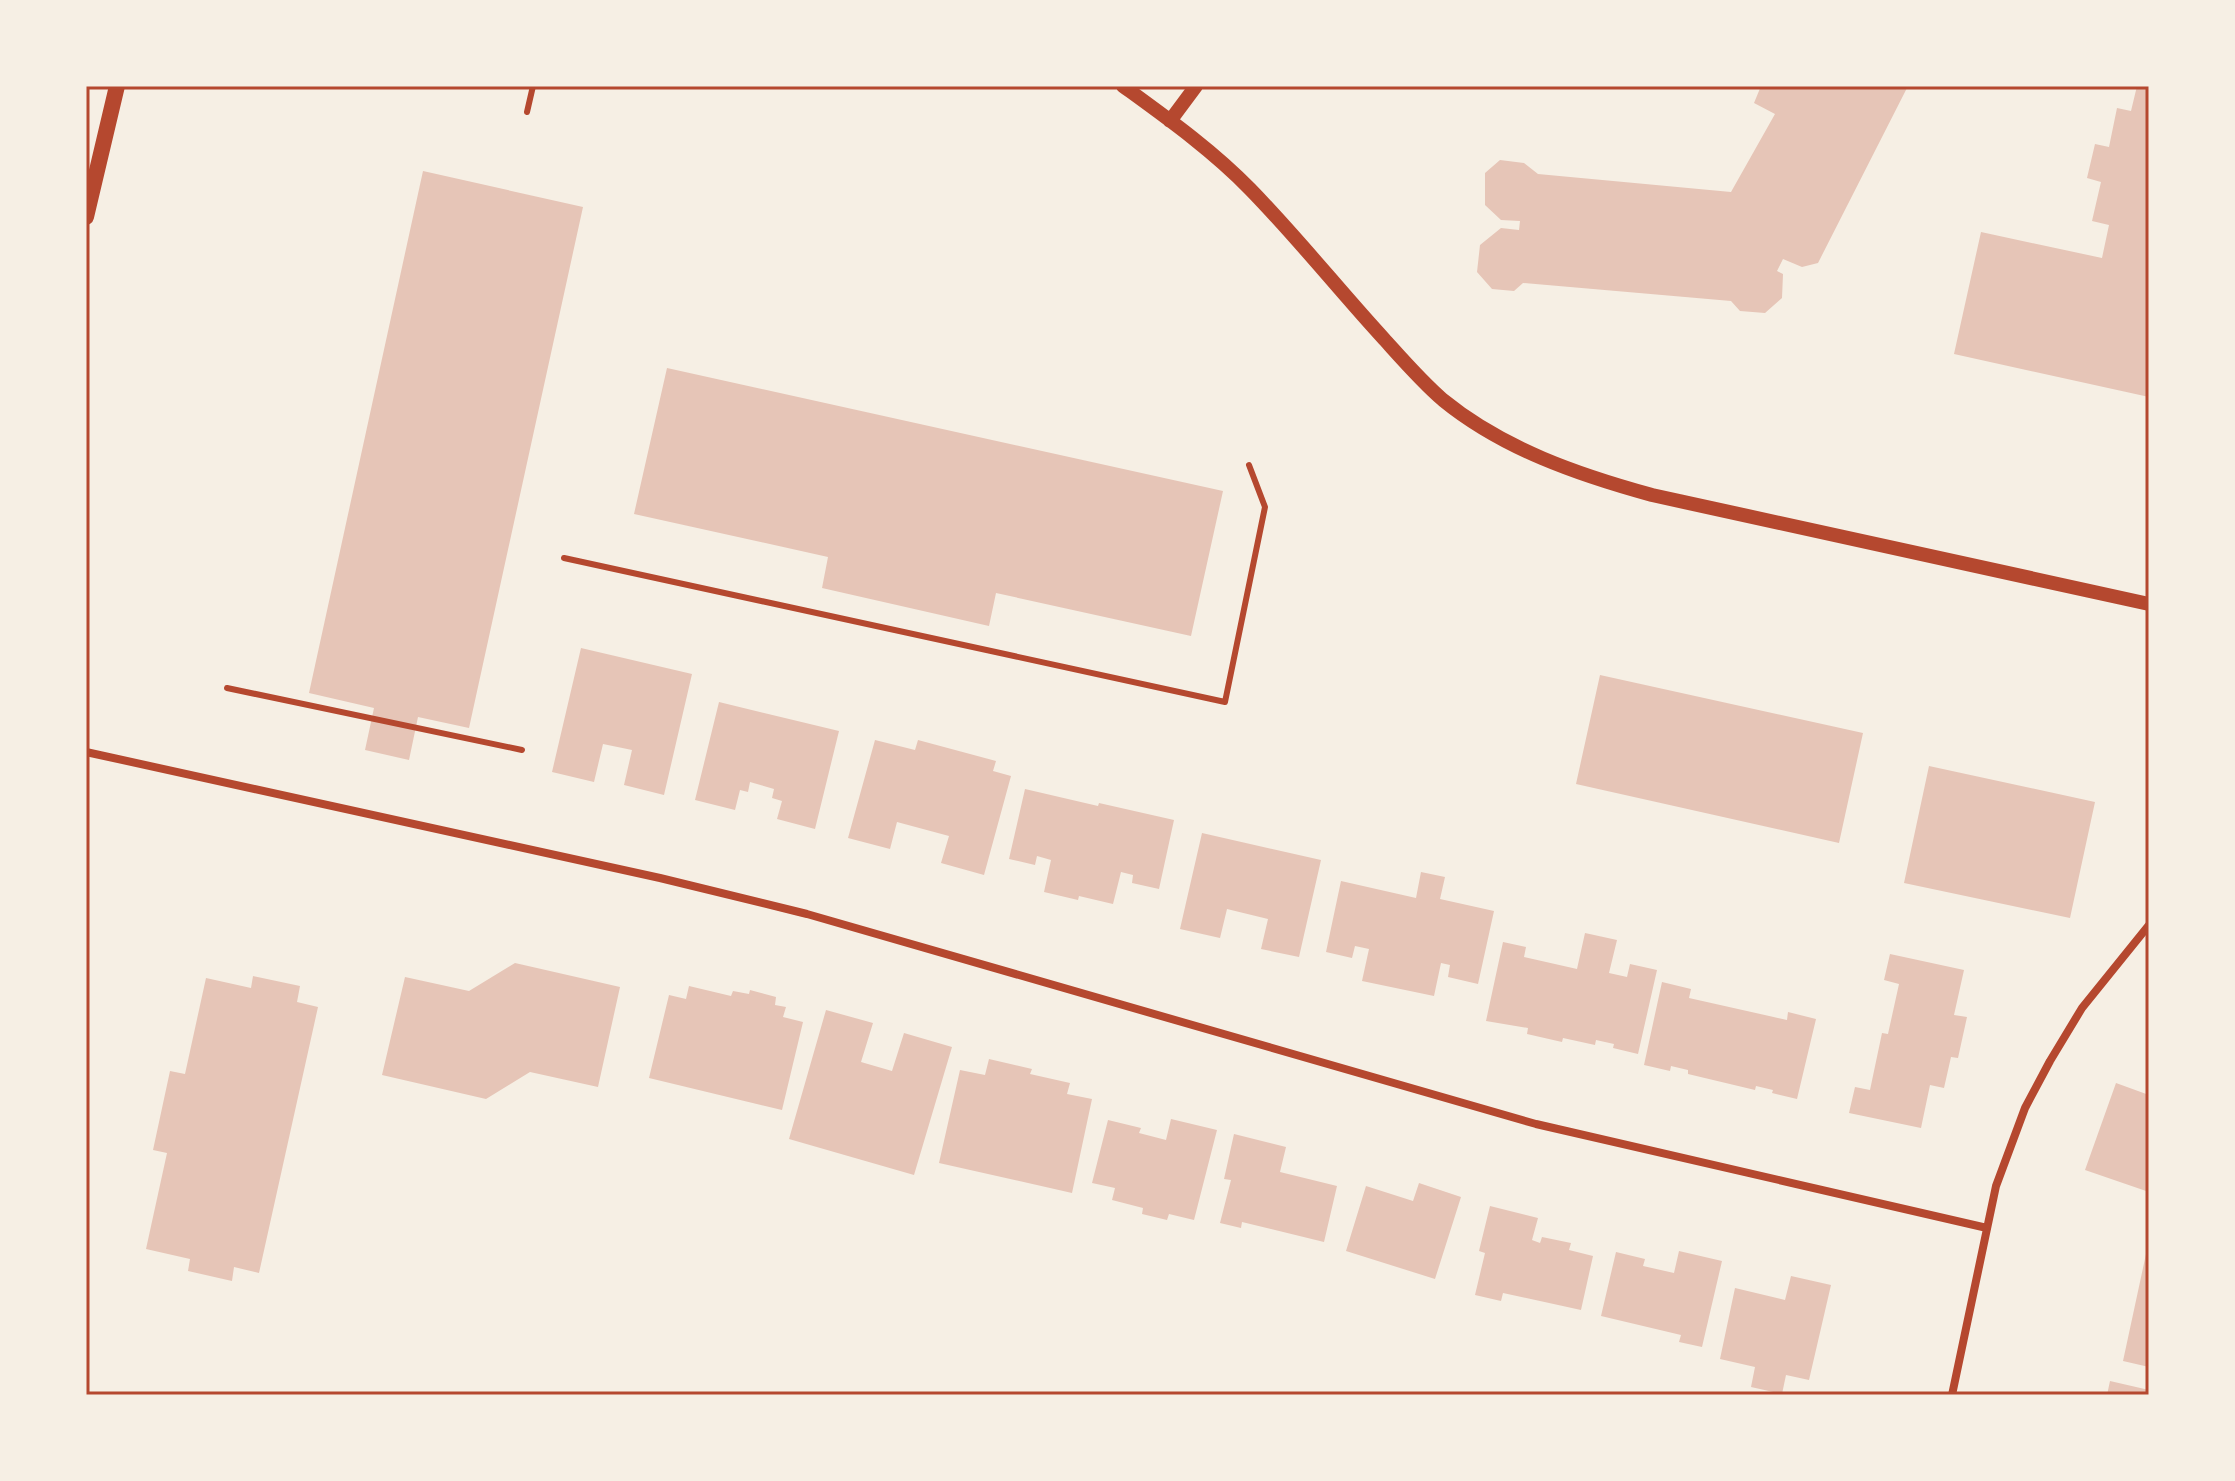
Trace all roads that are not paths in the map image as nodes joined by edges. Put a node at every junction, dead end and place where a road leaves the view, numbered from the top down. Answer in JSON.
{"nodes":[{"id":1,"x":117,"y":86,"type":"edge"},
{"id":2,"x":533,"y":86,"type":"edge"},
{"id":3,"x":1123,"y":86,"type":"edge"},
{"id":4,"x":1196,"y":86,"type":"edge"},
{"id":5,"x":527,"y":112,"type":"dead end"},
{"id":6,"x":1170,"y":121,"type":"junction"},
{"id":7,"x":86,"y":217,"type":"edge"},
{"id":8,"x":1249,"y":465,"type":"dead end"},
{"id":9,"x":564,"y":558,"type":"dead end"},
{"id":10,"x":2149,"y":604,"type":"edge"},
{"id":11,"x":227,"y":688,"type":"dead end"},
{"id":12,"x":522,"y":750,"type":"dead end"},
{"id":13,"x":86,"y":752,"type":"edge"},
{"id":14,"x":2149,"y":925,"type":"edge"},
{"id":15,"x":1987,"y":1228,"type":"junction"},
{"id":16,"x":1952,"y":1395,"type":"edge"}],
"edges":[{"from":1,"to":7,"type":"main road"},
{"from":2,"to":5,"type":"lane"},
{"from":3,"to":6,"type":"street"},
{"from":4,"to":6,"type":"street"},
{"from":6,"to":10,"type":"street"},
{"from":8,"to":9,"type":"lane"},
{"from":11,"to":12,"type":"lane"},
{"from":13,"to":15,"type":"street"},
{"from":14,"to":15,"type":"street"},
{"from":15,"to":16,"type":"street"}]}
